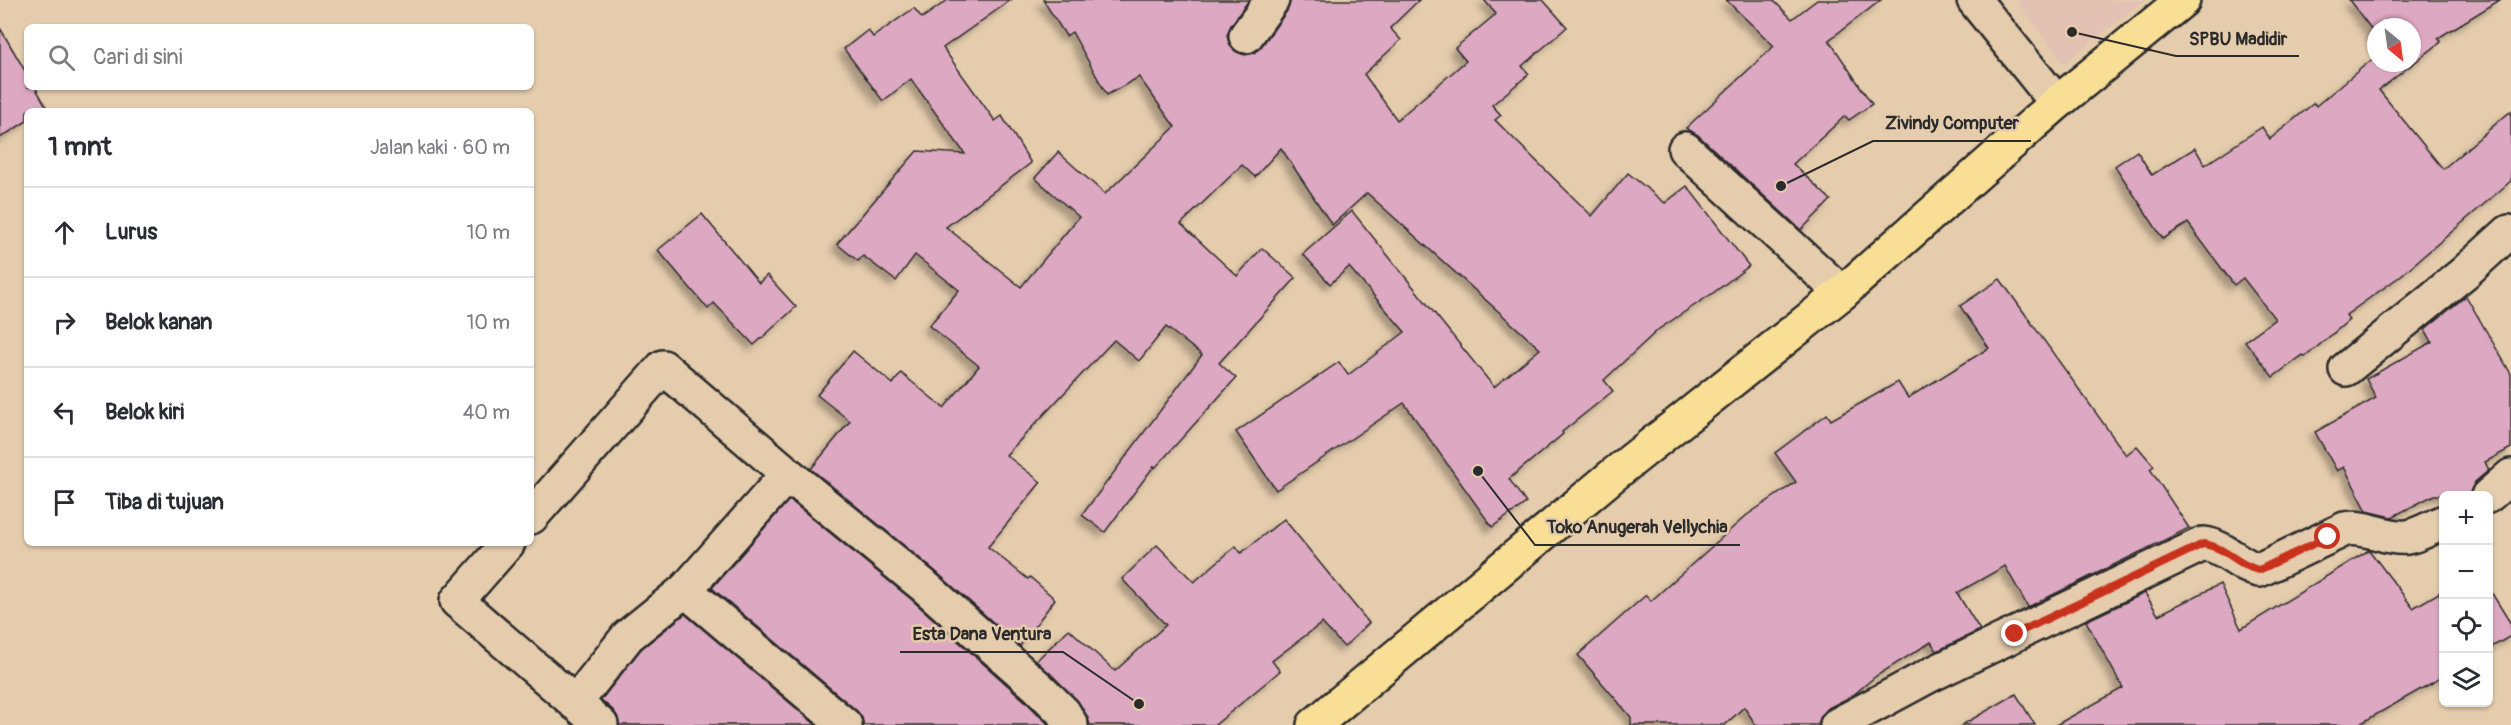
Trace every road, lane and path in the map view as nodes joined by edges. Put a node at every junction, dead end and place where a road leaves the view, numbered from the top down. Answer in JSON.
{"nodes":[{"id":1,"x":1272,"y":0,"type":"edge"},
{"id":2,"x":1974,"y":0,"type":"edge"},
{"id":3,"x":2183,"y":0,"type":"edge"},
{"id":4,"x":1246,"y":36,"type":"dead end"},
{"id":5,"x":2057,"y":103,"type":"junction"},
{"id":6,"x":1685,"y":149,"type":"dead end"},
{"id":7,"x":2510,"y":233,"type":"edge"},
{"id":8,"x":1842,"y":294,"type":"junction"},
{"id":9,"x":2346,"y":369,"type":"dead end"},
{"id":10,"x":2511,"y":476,"type":"edge"},
{"id":11,"x":795,"y":480,"type":"junction"},
{"id":12,"x":2493,"y":491,"type":"edge"},
{"id":13,"x":534,"y":514,"type":"edge"},
{"id":14,"x":2439,"y":524,"type":"edge"},
{"id":15,"x":505,"y":546,"type":"edge"},
{"id":16,"x":686,"y":590,"type":"junction"},
{"id":17,"x":575,"y":703,"type":"junction"},
{"id":18,"x":601,"y":725,"type":"edge"},
{"id":19,"x":845,"y":725,"type":"edge"},
{"id":20,"x":1071,"y":725,"type":"edge"},
{"id":21,"x":1314,"y":725,"type":"edge"},
{"id":22,"x":1838,"y":725,"type":"edge"}],
"edges":[{"from":1,"to":4,"type":"street"},
{"from":2,"to":5,"type":"street"},
{"from":3,"to":5,"type":"highway"},
{"from":5,"to":8,"type":"highway"},
{"from":6,"to":8,"type":"street"},
{"from":7,"to":9,"type":"street"},
{"from":8,"to":21,"type":"highway"},
{"from":10,"to":12,"type":"street"},
{"from":11,"to":13,"type":"street"},
{"from":11,"to":16,"type":"street"},
{"from":11,"to":20,"type":"street"},
{"from":14,"to":22,"type":"street"},
{"from":15,"to":17,"type":"street"},
{"from":16,"to":17,"type":"street"},
{"from":16,"to":19,"type":"street"},
{"from":17,"to":18,"type":"street"}]}
